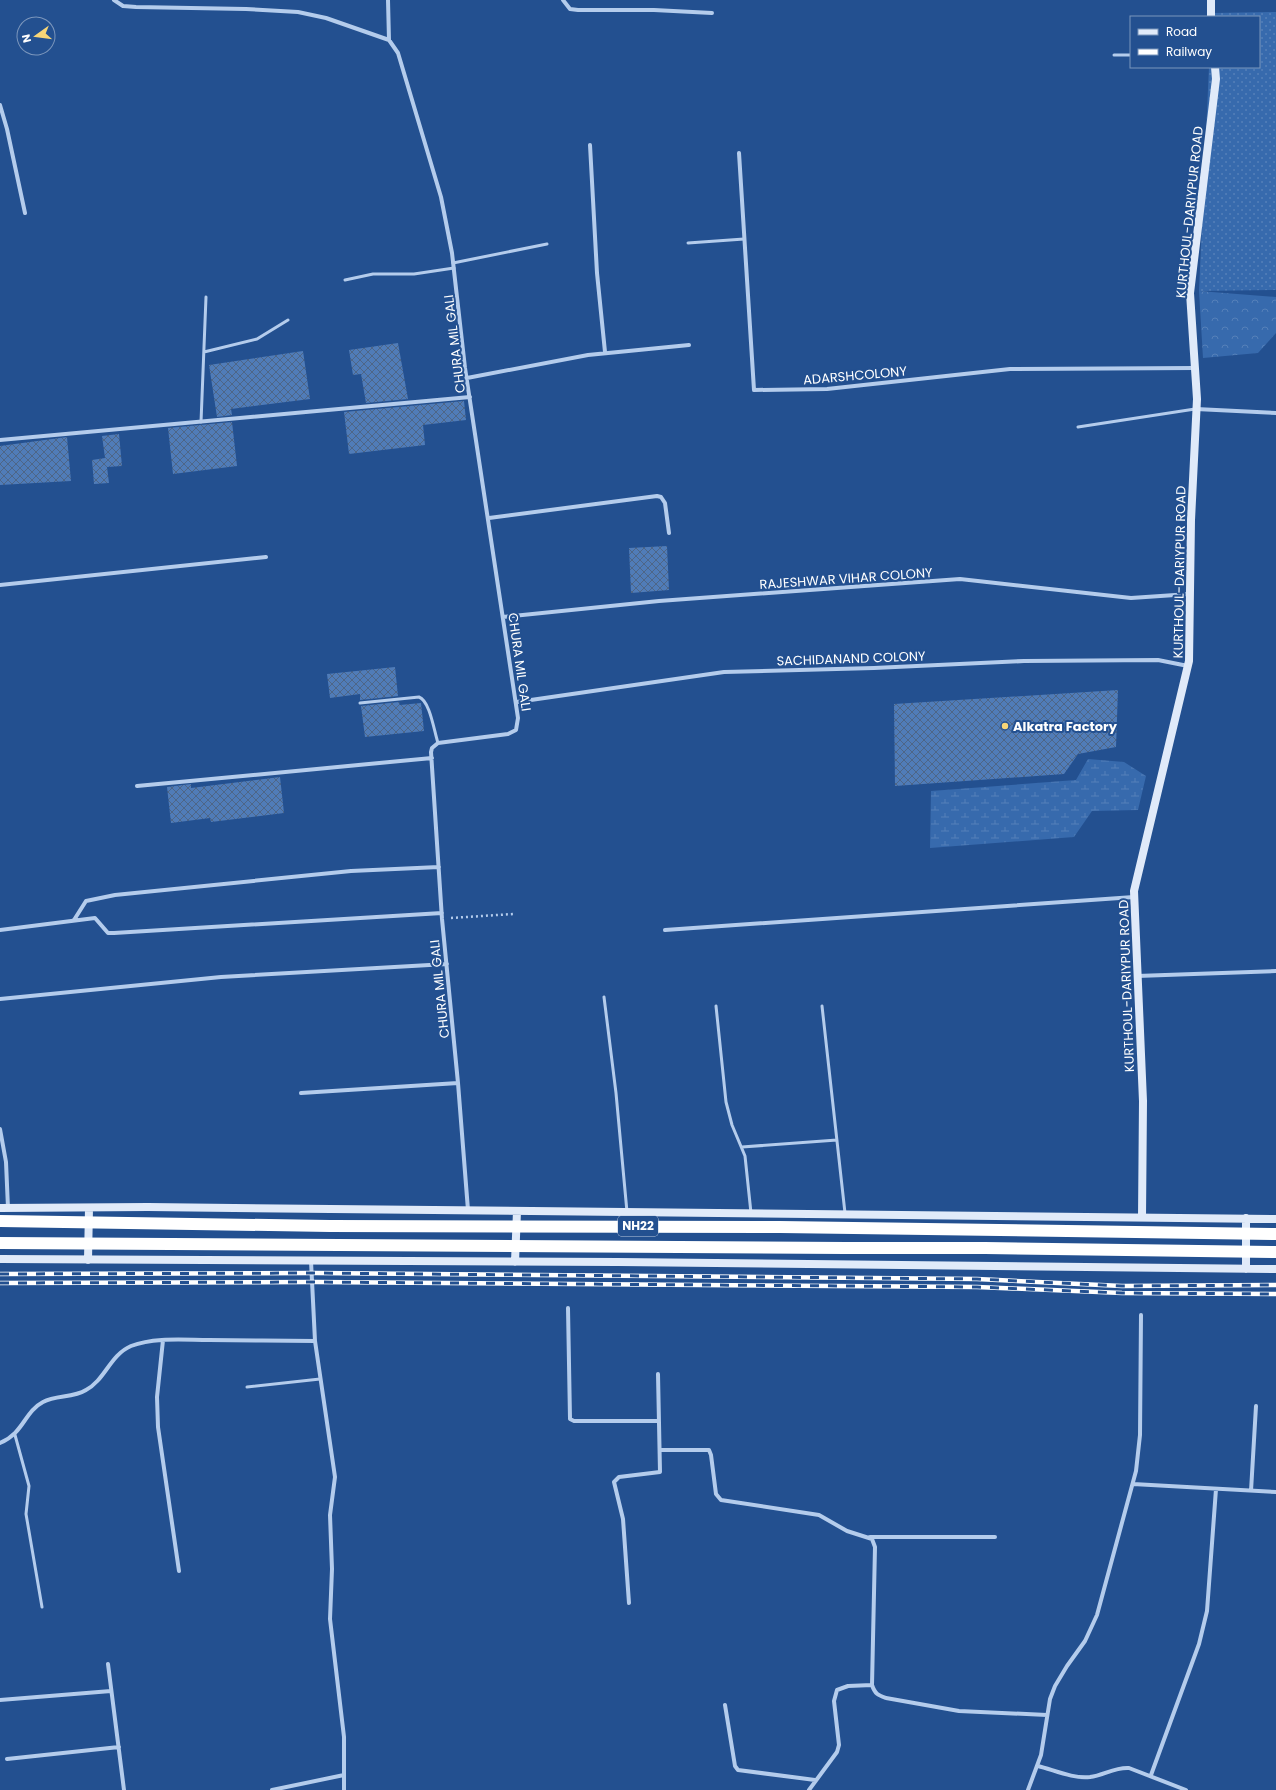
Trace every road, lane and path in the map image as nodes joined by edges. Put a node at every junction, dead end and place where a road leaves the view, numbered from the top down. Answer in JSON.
{"nodes":[{"id":1,"x":114,"y":0,"type":"edge"},
{"id":2,"x":388,"y":0,"type":"edge"},
{"id":3,"x":563,"y":0,"type":"edge"},
{"id":4,"x":1211,"y":0,"type":"edge"},
{"id":5,"x":712,"y":13,"type":"dead end"},
{"id":6,"x":1211,"y":16,"type":"edge"},
{"id":7,"x":389,"y":40,"type":"junction"},
{"id":8,"x":1114,"y":55,"type":"dead end"},
{"id":9,"x":1130,"y":55,"type":"edge"},
{"id":10,"x":1215,"y":68,"type":"edge"},
{"id":11,"x":0,"y":105,"type":"edge"},
{"id":12,"x":590,"y":145,"type":"dead end"},
{"id":13,"x":739,"y":153,"type":"dead end"},
{"id":14,"x":25,"y":213,"type":"dead end"},
{"id":15,"x":744,"y":239,"type":"junction"},
{"id":16,"x":688,"y":243,"type":"dead end"},
{"id":17,"x":547,"y":244,"type":"dead end"},
{"id":18,"x":454,"y":265,"type":"junction"},
{"id":19,"x":345,"y":280,"type":"dead end"},
{"id":20,"x":206,"y":297,"type":"dead end"},
{"id":21,"x":288,"y":320,"type":"dead end"},
{"id":22,"x":689,"y":345,"type":"dead end"},
{"id":23,"x":204,"y":352,"type":"junction"},
{"id":24,"x":605,"y":352,"type":"junction"},
{"id":25,"x":1195,"y":368,"type":"junction"},
{"id":26,"x":467,"y":378,"type":"junction"},
{"id":27,"x":470,"y":396,"type":"junction"},
{"id":28,"x":1196,"y":409,"type":"junction"},
{"id":29,"x":1276,"y":413,"type":"edge"},
{"id":30,"x":201,"y":422,"type":"junction"},
{"id":31,"x":1078,"y":427,"type":"dead end"},
{"id":32,"x":0,"y":440,"type":"edge"},
{"id":33,"x":489,"y":518,"type":"junction"},
{"id":34,"x":669,"y":533,"type":"dead end"},
{"id":35,"x":266,"y":557,"type":"dead end"},
{"id":36,"x":0,"y":585,"type":"edge"},
{"id":37,"x":1190,"y":594,"type":"junction"},
{"id":38,"x":503,"y":617,"type":"junction"},
{"id":39,"x":1188,"y":666,"type":"junction"},
{"id":40,"x":516,"y":702,"type":"junction"},
{"id":41,"x":360,"y":703,"type":"dead end"},
{"id":42,"x":438,"y":743,"type":"junction"},
{"id":43,"x":432,"y":758,"type":"junction"},
{"id":44,"x":137,"y":786,"type":"dead end"},
{"id":45,"x":439,"y":867,"type":"junction"},
{"id":46,"x":1134,"y":897,"type":"junction"},
{"id":47,"x":442,"y":913,"type":"junction"},
{"id":48,"x":513,"y":914,"type":"dead end"},
{"id":49,"x":442,"y":919,"type":"junction"},
{"id":50,"x":74,"y":920,"type":"junction"},
{"id":51,"x":0,"y":930,"type":"edge"},
{"id":52,"x":665,"y":930,"type":"dead end"},
{"id":53,"x":447,"y":964,"type":"junction"},
{"id":54,"x":1276,"y":971,"type":"edge"},
{"id":55,"x":1138,"y":976,"type":"junction"},
{"id":56,"x":604,"y":997,"type":"dead end"},
{"id":57,"x":0,"y":999,"type":"edge"},
{"id":58,"x":716,"y":1006,"type":"dead end"},
{"id":59,"x":822,"y":1006,"type":"dead end"},
{"id":60,"x":458,"y":1083,"type":"junction"},
{"id":61,"x":301,"y":1093,"type":"dead end"},
{"id":62,"x":0,"y":1129,"type":"edge"},
{"id":63,"x":837,"y":1140,"type":"junction"},
{"id":64,"x":742,"y":1148,"type":"junction"},
{"id":65,"x":4,"y":1208,"type":"edge"},
{"id":66,"x":88,"y":1208,"type":"junction"},
{"id":67,"x":468,"y":1210,"type":"junction"},
{"id":68,"x":517,"y":1211,"type":"junction"},
{"id":69,"x":627,"y":1212,"type":"junction"},
{"id":70,"x":751,"y":1213,"type":"junction"},
{"id":71,"x":845,"y":1213,"type":"junction"},
{"id":72,"x":1142,"y":1217,"type":"junction"},
{"id":73,"x":1246,"y":1218,"type":"junction"},
{"id":74,"x":1276,"y":1219,"type":"edge"},
{"id":75,"x":0,"y":1222,"type":"edge"},
{"id":76,"x":1276,"y":1234,"type":"edge"},
{"id":77,"x":0,"y":1243,"type":"edge"},
{"id":78,"x":1276,"y":1252,"type":"edge"},
{"id":79,"x":0,"y":1260,"type":"edge"},
{"id":80,"x":88,"y":1260,"type":"junction"},
{"id":81,"x":311,"y":1261,"type":"junction"},
{"id":82,"x":515,"y":1262,"type":"junction"},
{"id":83,"x":1246,"y":1269,"type":"junction"},
{"id":84,"x":1276,"y":1269,"type":"edge"},
{"id":85,"x":568,"y":1308,"type":"dead end"},
{"id":86,"x":1141,"y":1315,"type":"dead end"},
{"id":87,"x":163,"y":1340,"type":"junction"},
{"id":88,"x":315,"y":1341,"type":"junction"},
{"id":89,"x":658,"y":1374,"type":"dead end"},
{"id":90,"x":320,"y":1379,"type":"junction"},
{"id":91,"x":247,"y":1386,"type":"dead end"},
{"id":92,"x":1256,"y":1406,"type":"dead end"},
{"id":93,"x":659,"y":1421,"type":"junction"},
{"id":94,"x":15,"y":1435,"type":"junction"},
{"id":95,"x":0,"y":1443,"type":"edge"},
{"id":96,"x":660,"y":1450,"type":"junction"},
{"id":97,"x":1133,"y":1484,"type":"junction"},
{"id":98,"x":1216,"y":1489,"type":"junction"},
{"id":99,"x":1251,"y":1491,"type":"junction"},
{"id":100,"x":1276,"y":1492,"type":"edge"},
{"id":101,"x":870,"y":1537,"type":"junction"},
{"id":102,"x":995,"y":1537,"type":"dead end"},
{"id":103,"x":179,"y":1571,"type":"dead end"},
{"id":104,"x":629,"y":1603,"type":"dead end"},
{"id":105,"x":42,"y":1607,"type":"dead end"},
{"id":106,"x":108,"y":1664,"type":"dead end"},
{"id":107,"x":872,"y":1685,"type":"junction"},
{"id":108,"x":111,"y":1691,"type":"junction"},
{"id":109,"x":0,"y":1700,"type":"edge"},
{"id":110,"x":725,"y":1705,"type":"dead end"},
{"id":111,"x":1047,"y":1715,"type":"junction"},
{"id":112,"x":119,"y":1747,"type":"junction"},
{"id":113,"x":6,"y":1759,"type":"dead end"},
{"id":114,"x":1038,"y":1766,"type":"junction"},
{"id":115,"x":344,"y":1775,"type":"junction"},
{"id":116,"x":1151,"y":1775,"type":"junction"},
{"id":117,"x":815,"y":1780,"type":"junction"},
{"id":118,"x":124,"y":1790,"type":"edge"},
{"id":119,"x":272,"y":1790,"type":"edge"},
{"id":120,"x":344,"y":1790,"type":"edge"},
{"id":121,"x":809,"y":1790,"type":"edge"},
{"id":122,"x":1028,"y":1790,"type":"edge"},
{"id":123,"x":1186,"y":1790,"type":"edge"}],
"edges":[{"from":1,"to":7,"type":"street"},
{"from":2,"to":7,"type":"street"},
{"from":3,"to":5,"type":"street"},
{"from":4,"to":6,"type":"street"},
{"from":7,"to":18,"type":"street","name":"CHURA MIL GALI"},
{"from":8,"to":9,"type":"lane"},
{"from":10,"to":25,"type":"street","name":"KURTHOUL-DARIYPUR ROAD"},
{"from":11,"to":14,"type":"street"},
{"from":12,"to":24,"type":"street"},
{"from":13,"to":15,"type":"street","name":"ADARSHCOLONY"},
{"from":15,"to":16,"type":"lane"},
{"from":15,"to":25,"type":"street","name":"ADARSHCOLONY"},
{"from":17,"to":18,"type":"lane"},
{"from":18,"to":19,"type":"lane"},
{"from":18,"to":26,"type":"street","name":"CHURA MIL GALI"},
{"from":20,"to":23,"type":"lane"},
{"from":21,"to":23,"type":"lane"},
{"from":22,"to":24,"type":"street"},
{"from":23,"to":30,"type":"lane"},
{"from":24,"to":26,"type":"street"},
{"from":25,"to":28,"type":"street","name":"KURTHOUL-DARIYPUR ROAD"},
{"from":26,"to":27,"type":"street","name":"CHURA MIL GALI"},
{"from":27,"to":30,"type":"street"},
{"from":27,"to":33,"type":"street","name":"CHURA MIL GALI"},
{"from":28,"to":29,"type":"street"},
{"from":28,"to":31,"type":"lane"},
{"from":28,"to":37,"type":"street","name":"KURTHOUL-DARIYPUR ROAD"},
{"from":30,"to":32,"type":"street"},
{"from":33,"to":34,"type":"street"},
{"from":33,"to":38,"type":"street","name":"CHURA MIL GALI"},
{"from":35,"to":36,"type":"street"},
{"from":37,"to":38,"type":"street","name":"RAJESHWAR VIHAR COLONY"},
{"from":37,"to":39,"type":"street","name":"KURTHOUL-DARIYPUR ROAD"},
{"from":38,"to":40,"type":"street","name":"CHURA MIL GALI"},
{"from":39,"to":40,"type":"street","name":"SACHIDANAND COLONY"},
{"from":39,"to":46,"type":"street","name":"KURTHOUL-DARIYPUR ROAD"},
{"from":40,"to":42,"type":"street","name":"CHURA MIL GALI"},
{"from":41,"to":42,"type":"lane"},
{"from":42,"to":43,"type":"street","name":"CHURA MIL GALI"},
{"from":43,"to":44,"type":"street"},
{"from":43,"to":45,"type":"street","name":"CHURA MIL GALI"},
{"from":45,"to":47,"type":"street","name":"CHURA MIL GALI"},
{"from":45,"to":50,"type":"street"},
{"from":46,"to":52,"type":"street"},
{"from":46,"to":55,"type":"street","name":"KURTHOUL-DARIYPUR ROAD"},
{"from":47,"to":49,"type":"street","name":"CHURA MIL GALI"},
{"from":47,"to":50,"type":"street"},
{"from":48,"to":49,"type":"path"},
{"from":49,"to":53,"type":"street","name":"CHURA MIL GALI"},
{"from":50,"to":51,"type":"street"},
{"from":53,"to":57,"type":"street"},
{"from":53,"to":60,"type":"street","name":"CHURA MIL GALI"},
{"from":54,"to":55,"type":"street"},
{"from":55,"to":72,"type":"street","name":"KURTHOUL-DARIYPUR ROAD"},
{"from":56,"to":69,"type":"lane"},
{"from":58,"to":64,"type":"lane"},
{"from":59,"to":63,"type":"lane"},
{"from":60,"to":61,"type":"street"},
{"from":60,"to":67,"type":"street","name":"CHURA MIL GALI"},
{"from":62,"to":65,"type":"street"},
{"from":63,"to":64,"type":"lane"},
{"from":63,"to":71,"type":"lane"},
{"from":64,"to":70,"type":"lane"},
{"from":65,"to":66,"type":"street"},
{"from":66,"to":67,"type":"street"},
{"from":66,"to":80,"type":"street"},
{"from":67,"to":68,"type":"street"},
{"from":68,"to":69,"type":"street"},
{"from":68,"to":82,"type":"street"},
{"from":69,"to":70,"type":"street"},
{"from":70,"to":71,"type":"street"},
{"from":71,"to":72,"type":"street"},
{"from":72,"to":73,"type":"street"},
{"from":73,"to":74,"type":"street"},
{"from":73,"to":83,"type":"street"},
{"from":75,"to":76,"type":"highway","number":"NH22","bridge":true},
{"from":77,"to":78,"type":"highway","number":"NH22","bridge":true},
{"from":79,"to":80,"type":"street"},
{"from":80,"to":81,"type":"street"},
{"from":81,"to":82,"type":"street"},
{"from":81,"to":88,"type":"street"},
{"from":82,"to":83,"type":"street"},
{"from":83,"to":84,"type":"street"},
{"from":85,"to":93,"type":"street"},
{"from":86,"to":97,"type":"street"},
{"from":87,"to":88,"type":"street"},
{"from":87,"to":94,"type":"street"},
{"from":87,"to":103,"type":"street"},
{"from":88,"to":90,"type":"street"},
{"from":89,"to":93,"type":"street"},
{"from":90,"to":91,"type":"lane"},
{"from":90,"to":115,"type":"street"},
{"from":92,"to":99,"type":"street"},
{"from":93,"to":96,"type":"street"},
{"from":94,"to":95,"type":"street"},
{"from":94,"to":105,"type":"lane"},
{"from":96,"to":101,"type":"street"},
{"from":96,"to":104,"type":"street"},
{"from":97,"to":98,"type":"street"},
{"from":97,"to":111,"type":"street"},
{"from":98,"to":99,"type":"street"},
{"from":98,"to":116,"type":"street"},
{"from":99,"to":100,"type":"street"},
{"from":101,"to":102,"type":"street"},
{"from":101,"to":107,"type":"street"},
{"from":106,"to":108,"type":"street"},
{"from":107,"to":111,"type":"street"},
{"from":107,"to":117,"type":"street"},
{"from":108,"to":109,"type":"street"},
{"from":108,"to":112,"type":"street"},
{"from":110,"to":117,"type":"street"},
{"from":111,"to":114,"type":"street"},
{"from":112,"to":113,"type":"street"},
{"from":112,"to":118,"type":"street"},
{"from":114,"to":116,"type":"street"},
{"from":114,"to":122,"type":"street"},
{"from":115,"to":119,"type":"street"},
{"from":115,"to":120,"type":"street"},
{"from":116,"to":123,"type":"street"},
{"from":117,"to":121,"type":"street"}]}
